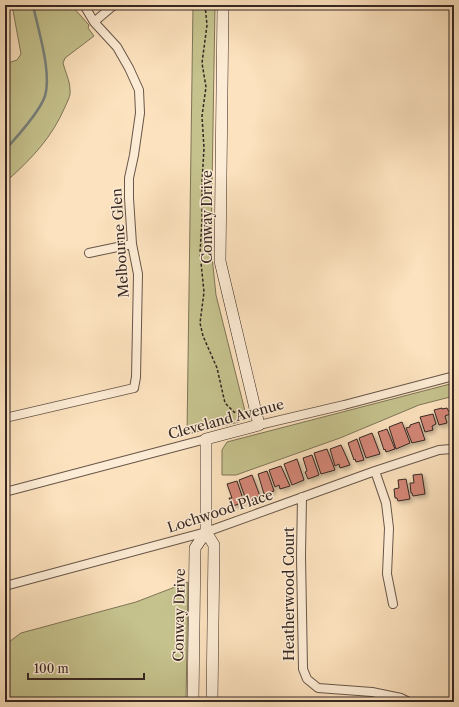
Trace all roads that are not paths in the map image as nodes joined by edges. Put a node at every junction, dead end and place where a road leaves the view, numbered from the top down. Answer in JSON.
{"nodes":[{"id":1,"x":84,"y":5,"type":"edge"},
{"id":2,"x":114,"y":5,"type":"edge"},
{"id":3,"x":223,"y":5,"type":"edge"},
{"id":4,"x":94,"y":22,"type":"junction"},
{"id":5,"x":132,"y":244,"type":"junction"},
{"id":6,"x":88,"y":253,"type":"dead end"},
{"id":7,"x":454,"y":376,"type":"edge"},
{"id":8,"x":5,"y":418,"type":"edge"},
{"id":9,"x":259,"y":425,"type":"junction"},
{"id":10,"x":206,"y":439,"type":"junction"},
{"id":11,"x":454,"y":450,"type":"edge"},
{"id":12,"x":375,"y":471,"type":"junction"},
{"id":13,"x":5,"y":492,"type":"edge"},
{"id":14,"x":302,"y":497,"type":"junction"},
{"id":15,"x":206,"y":532,"type":"junction"},
{"id":16,"x":5,"y":586,"type":"edge"},
{"id":17,"x":393,"y":604,"type":"dead end"},
{"id":18,"x":193,"y":702,"type":"edge"},
{"id":19,"x":212,"y":702,"type":"edge"},
{"id":20,"x":409,"y":702,"type":"edge"}],
"edges":[{"from":1,"to":4,"type":"street","name":"Melbourne Glen"},
{"from":2,"to":4,"type":"street"},
{"from":3,"to":9,"type":"street","name":"Conway Drive"},
{"from":4,"to":5,"type":"street","name":"Melbourne Glen"},
{"from":5,"to":6,"type":"street"},
{"from":5,"to":8,"type":"street","name":"Melbourne Glen"},
{"from":7,"to":9,"type":"street","name":"Cleveland Avenue"},
{"from":9,"to":10,"type":"street","name":"Cleveland Avenue"},
{"from":10,"to":13,"type":"street","name":"Cleveland Avenue"},
{"from":10,"to":15,"type":"street"},
{"from":11,"to":12,"type":"street","name":"Lochwood Place"},
{"from":12,"to":14,"type":"street","name":"Lochwood Place"},
{"from":12,"to":17,"type":"street"},
{"from":14,"to":15,"type":"street","name":"Lochwood Place"},
{"from":14,"to":20,"type":"street","name":"Heatherwood Court"},
{"from":15,"to":16,"type":"street","name":"Lochwood Place"},
{"from":15,"to":18,"type":"street","name":"Conway Drive"},
{"from":15,"to":19,"type":"street"}]}
